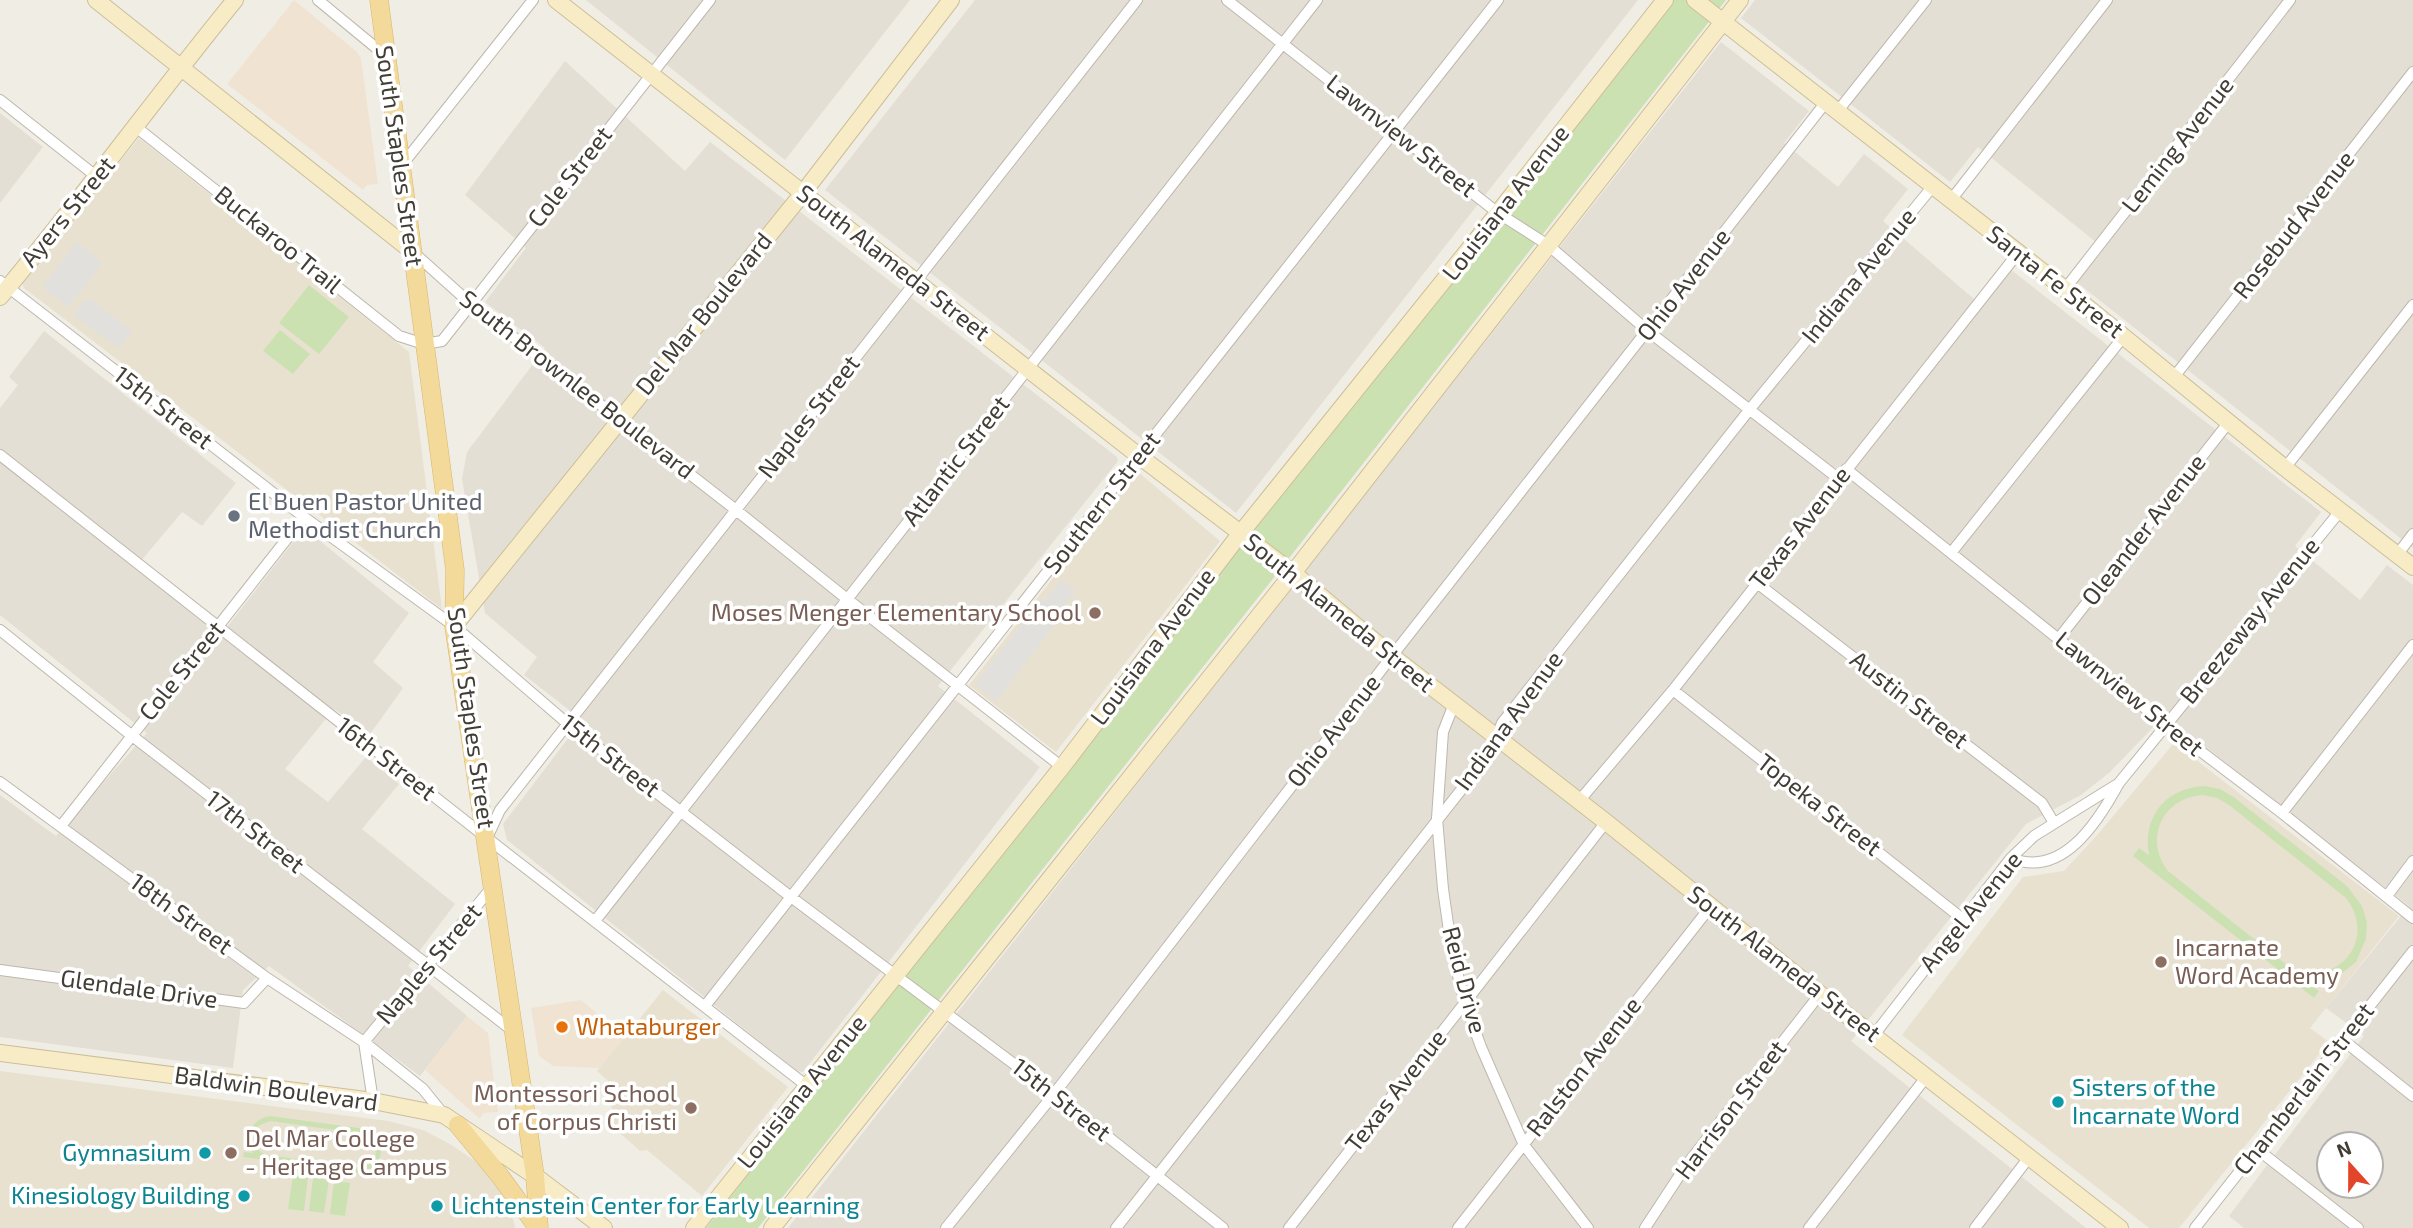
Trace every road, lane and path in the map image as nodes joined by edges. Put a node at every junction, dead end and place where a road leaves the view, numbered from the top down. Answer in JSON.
{"nodes":[{"id":1,"x":96,"y":0,"type":"edge"},
{"id":2,"x":234,"y":0,"type":"edge"},
{"id":3,"x":318,"y":0,"type":"edge"},
{"id":4,"x":379,"y":0,"type":"edge"},
{"id":5,"x":533,"y":0,"type":"edge"},
{"id":6,"x":556,"y":0,"type":"edge"},
{"id":7,"x":710,"y":0,"type":"edge"},
{"id":8,"x":951,"y":0,"type":"edge"},
{"id":9,"x":1137,"y":0,"type":"edge"},
{"id":10,"x":1227,"y":0,"type":"edge"},
{"id":11,"x":1317,"y":0,"type":"edge"},
{"id":12,"x":1498,"y":0,"type":"edge"},
{"id":13,"x":1665,"y":0,"type":"edge"},
{"id":14,"x":1695,"y":0,"type":"edge"},
{"id":15,"x":1740,"y":0,"type":"edge"},
{"id":16,"x":1926,"y":0,"type":"edge"},
{"id":17,"x":2106,"y":0,"type":"edge"},
{"id":18,"x":2290,"y":0,"type":"edge"},
{"id":19,"x":1723,"y":21,"type":"junction"},
{"id":20,"x":1283,"y":44,"type":"junction"},
{"id":21,"x":386,"y":57,"type":"junction"},
{"id":22,"x":181,"y":67,"type":"junction"},
{"id":23,"x":2413,"y":72,"type":"edge"},
{"id":24,"x":652,"y":73,"type":"junction"},
{"id":25,"x":0,"y":100,"type":"edge"},
{"id":26,"x":1832,"y":107,"type":"junction"},
{"id":27,"x":136,"y":127,"type":"junction"},
{"id":28,"x":1395,"y":131,"type":"junction"},
{"id":29,"x":401,"y":166,"type":"junction"},
{"id":30,"x":97,"y":177,"type":"junction"},
{"id":31,"x":1933,"y":186,"type":"junction"},
{"id":32,"x":803,"y":193,"type":"junction"},
{"id":33,"x":1951,"y":200,"type":"junction"},
{"id":34,"x":1498,"y":213,"type":"junction"},
{"id":35,"x":1548,"y":246,"type":"junction"},
{"id":36,"x":412,"y":252,"type":"junction"},
{"id":37,"x":2018,"y":253,"type":"junction"},
{"id":38,"x":916,"y":281,"type":"junction"},
{"id":39,"x":3,"y":288,"type":"edge"},
{"id":40,"x":2066,"y":289,"type":"junction"},
{"id":41,"x":471,"y":304,"type":"junction"},
{"id":42,"x":2413,"y":305,"type":"edge"},
{"id":43,"x":1648,"y":331,"type":"junction"},
{"id":44,"x":2124,"y":336,"type":"junction"},
{"id":45,"x":424,"y":344,"type":"junction"},
{"id":46,"x":1027,"y":369,"type":"junction"},
{"id":47,"x":2174,"y":377,"type":"junction"},
{"id":48,"x":1751,"y":409,"type":"junction"},
{"id":49,"x":619,"y":420,"type":"junction"},
{"id":50,"x":2229,"y":422,"type":"junction"},
{"id":51,"x":0,"y":455,"type":"edge"},
{"id":52,"x":1139,"y":456,"type":"junction"},
{"id":53,"x":2285,"y":468,"type":"junction"},
{"id":54,"x":1846,"y":469,"type":"junction"},
{"id":55,"x":1839,"y":479,"type":"junction"},
{"id":56,"x":736,"y":510,"type":"junction"},
{"id":57,"x":2340,"y":510,"type":"junction"},
{"id":58,"x":304,"y":517,"type":"junction"},
{"id":59,"x":1240,"y":534,"type":"junction"},
{"id":60,"x":2413,"y":534,"type":"edge"},
{"id":61,"x":1951,"y":553,"type":"junction"},
{"id":62,"x":2396,"y":555,"type":"junction"},
{"id":63,"x":2413,"y":567,"type":"edge"},
{"id":64,"x":1293,"y":573,"type":"junction"},
{"id":65,"x":1758,"y":583,"type":"junction"},
{"id":66,"x":847,"y":600,"type":"junction"},
{"id":67,"x":454,"y":626,"type":"junction"},
{"id":68,"x":217,"y":627,"type":"junction"},
{"id":69,"x":0,"y":630,"type":"edge"},
{"id":70,"x":2059,"y":638,"type":"junction"},
{"id":71,"x":2413,"y":645,"type":"edge"},
{"id":72,"x":1392,"y":656,"type":"junction"},
{"id":73,"x":958,"y":685,"type":"junction"},
{"id":74,"x":1673,"y":690,"type":"junction"},
{"id":75,"x":1454,"y":704,"type":"junction"},
{"id":76,"x":568,"y":724,"type":"junction"},
{"id":77,"x":2166,"y":725,"type":"junction"},
{"id":78,"x":131,"y":735,"type":"junction"},
{"id":79,"x":1496,"y":737,"type":"junction"},
{"id":80,"x":1062,"y":767,"type":"junction"},
{"id":81,"x":0,"y":782,"type":"edge"},
{"id":82,"x":2119,"y":783,"type":"junction"},
{"id":83,"x":1579,"y":801,"type":"junction"},
{"id":84,"x":681,"y":811,"type":"junction"},
{"id":85,"x":2282,"y":813,"type":"junction"},
{"id":86,"x":1437,"y":818,"type":"junction"},
{"id":87,"x":1606,"y":822,"type":"junction"},
{"id":88,"x":2054,"y":823,"type":"junction"},
{"id":89,"x":61,"y":826,"type":"junction"},
{"id":90,"x":487,"y":838,"type":"junction"},
{"id":91,"x":2011,"y":858,"type":"junction"},
{"id":92,"x":2413,"y":862,"type":"edge"},
{"id":93,"x":494,"y":886,"type":"junction"},
{"id":94,"x":2387,"y":896,"type":"junction"},
{"id":95,"x":791,"y":897,"type":"junction"},
{"id":96,"x":1710,"y":906,"type":"junction"},
{"id":97,"x":2413,"y":918,"type":"edge"},
{"id":98,"x":1964,"y":920,"type":"junction"},
{"id":99,"x":594,"y":921,"type":"junction"},
{"id":100,"x":2413,"y":951,"type":"edge"},
{"id":101,"x":428,"y":965,"type":"junction"},
{"id":102,"x":0,"y":971,"type":"edge"},
{"id":103,"x":895,"y":976,"type":"junction"},
{"id":104,"x":267,"y":978,"type":"junction"},
{"id":105,"x":1820,"y":994,"type":"junction"},
{"id":106,"x":1465,"y":1003,"type":"junction"},
{"id":107,"x":705,"y":1006,"type":"junction"},
{"id":108,"x":944,"y":1010,"type":"junction"},
{"id":109,"x":513,"y":1031,"type":"junction"},
{"id":110,"x":1874,"y":1035,"type":"junction"},
{"id":111,"x":2343,"y":1040,"type":"junction"},
{"id":112,"x":365,"y":1042,"type":"junction"},
{"id":113,"x":0,"y":1053,"type":"edge"},
{"id":114,"x":1927,"y":1076,"type":"junction"},
{"id":115,"x":807,"y":1086,"type":"junction"},
{"id":116,"x":1054,"y":1094,"type":"junction"},
{"id":117,"x":2413,"y":1096,"type":"edge"},
{"id":118,"x":373,"y":1101,"type":"junction"},
{"id":119,"x":451,"y":1120,"type":"junction"},
{"id":120,"x":1524,"y":1145,"type":"junction"},
{"id":121,"x":2257,"y":1149,"type":"junction"},
{"id":122,"x":2031,"y":1156,"type":"junction"},
{"id":123,"x":1157,"y":1175,"type":"junction"},
{"id":124,"x":535,"y":1176,"type":"junction"},
{"id":125,"x":539,"y":1228,"type":"edge"},
{"id":126,"x":604,"y":1228,"type":"edge"},
{"id":127,"x":694,"y":1228,"type":"edge"},
{"id":128,"x":772,"y":1228,"type":"edge"},
{"id":129,"x":946,"y":1228,"type":"edge"},
{"id":130,"x":1116,"y":1228,"type":"edge"},
{"id":131,"x":1223,"y":1228,"type":"edge"},
{"id":132,"x":1289,"y":1228,"type":"edge"},
{"id":133,"x":1458,"y":1228,"type":"edge"},
{"id":134,"x":1588,"y":1228,"type":"edge"},
{"id":135,"x":1645,"y":1228,"type":"edge"},
{"id":136,"x":1809,"y":1228,"type":"edge"},
{"id":137,"x":1975,"y":1228,"type":"edge"},
{"id":138,"x":2120,"y":1228,"type":"edge"},
{"id":139,"x":2195,"y":1228,"type":"edge"},
{"id":140,"x":2358,"y":1228,"type":"edge"}],
"edges":[{"from":1,"to":22,"type":"main road","name":"South Brownlee Boulevard"},
{"from":2,"to":22,"type":"main road","name":"Ayers Street"},
{"from":3,"to":21,"type":"street"},
{"from":4,"to":21,"type":"main road","name":"South Staples Street"},
{"from":5,"to":29,"type":"street"},
{"from":6,"to":24,"type":"main road","name":"South Alameda Street"},
{"from":7,"to":24,"type":"street","name":"Cole Street"},
{"from":8,"to":32,"type":"main road","name":"Del Mar Boulevard"},
{"from":9,"to":38,"type":"street","name":"Naples Street"},
{"from":10,"to":20,"type":"street","name":"Lawnview Street"},
{"from":11,"to":20,"type":"street","name":"Atlantic Street"},
{"from":12,"to":28,"type":"street","name":"Southern Street"},
{"from":13,"to":34,"type":"main road","name":"Louisiana Avenue"},
{"from":14,"to":19,"type":"main road","name":"Santa Fe Street"},
{"from":15,"to":19,"type":"main road"},
{"from":16,"to":26,"type":"street","name":"Ohio Avenue"},
{"from":17,"to":33,"type":"street","name":"Indiana Avenue"},
{"from":18,"to":40,"type":"street","name":"Leming Avenue"},
{"from":19,"to":26,"type":"main road","name":"Santa Fe Street"},
{"from":19,"to":35,"type":"main road"},
{"from":20,"to":28,"type":"street","name":"Lawnview Street"},
{"from":20,"to":46,"type":"street","name":"Atlantic Street"},
{"from":21,"to":29,"type":"main road","name":"South Staples Street"},
{"from":22,"to":27,"type":"main road","name":"Ayers Street"},
{"from":22,"to":36,"type":"main road","name":"South Brownlee Boulevard"},
{"from":23,"to":47,"type":"street","name":"Rosebud Avenue"},
{"from":24,"to":32,"type":"main road","name":"South Alameda Street"},
{"from":24,"to":41,"type":"street","name":"Cole Street"},
{"from":25,"to":30,"type":"street"},
{"from":26,"to":31,"type":"main road","name":"Santa Fe Street"},
{"from":26,"to":43,"type":"street","name":"Ohio Avenue"},
{"from":27,"to":30,"type":"main road","name":"Ayers Street"},
{"from":27,"to":45,"type":"street","name":"Buckaroo Trail"},
{"from":28,"to":34,"type":"street","name":"Lawnview Street"},
{"from":28,"to":52,"type":"street","name":"Southern Street"},
{"from":29,"to":36,"type":"main road","name":"South Staples Street"},
{"from":30,"to":39,"type":"main road","name":"Ayers Street"},
{"from":31,"to":33,"type":"main road","name":"Santa Fe Street"},
{"from":31,"to":48,"type":"street","name":"Indiana Avenue"},
{"from":32,"to":38,"type":"main road","name":"South Alameda Street"},
{"from":32,"to":49,"type":"main road","name":"Del Mar Boulevard"},
{"from":33,"to":37,"type":"main road","name":"Santa Fe Street"},
{"from":34,"to":35,"type":"street","name":"Lawnview Street"},
{"from":34,"to":59,"type":"main road","name":"Louisiana Avenue"},
{"from":35,"to":43,"type":"street","name":"Lawnview Street"},
{"from":35,"to":64,"type":"main road"},
{"from":36,"to":41,"type":"street","name":"South Brownlee Boulevard"},
{"from":36,"to":45,"type":"main road","name":"South Staples Street"},
{"from":37,"to":40,"type":"main road","name":"Santa Fe Street"},
{"from":37,"to":54,"type":"street","name":"Texas Avenue"},
{"from":38,"to":46,"type":"main road","name":"South Alameda Street"},
{"from":38,"to":56,"type":"street","name":"Naples Street"},
{"from":39,"to":58,"type":"street","name":"15th Street"},
{"from":40,"to":44,"type":"main road","name":"Santa Fe Street"},
{"from":41,"to":45,"type":"street","name":"Cole Street"},
{"from":41,"to":49,"type":"street","name":"South Brownlee Boulevard"},
{"from":42,"to":53,"type":"street"},
{"from":43,"to":48,"type":"street","name":"Lawnview Street"},
{"from":43,"to":72,"type":"street","name":"Ohio Avenue"},
{"from":44,"to":47,"type":"main road","name":"Santa Fe Street"},
{"from":44,"to":61,"type":"street"},
{"from":45,"to":67,"type":"main road","name":"South Staples Street"},
{"from":46,"to":52,"type":"main road","name":"South Alameda Street"},
{"from":46,"to":66,"type":"street","name":"Atlantic Street"},
{"from":47,"to":50,"type":"main road","name":"Santa Fe Street"},
{"from":48,"to":55,"type":"street","name":"Lawnview Street"},
{"from":48,"to":79,"type":"street","name":"Indiana Avenue"},
{"from":49,"to":56,"type":"street","name":"South Brownlee Boulevard"},
{"from":49,"to":67,"type":"main road","name":"Del Mar Boulevard"},
{"from":50,"to":53,"type":"main road","name":"Santa Fe Street"},
{"from":50,"to":70,"type":"street","name":"Oleander Avenue"},
{"from":51,"to":68,"type":"street","name":"16th Street"},
{"from":52,"to":59,"type":"main road","name":"South Alameda Street"},
{"from":52,"to":73,"type":"street","name":"Southern Street"},
{"from":53,"to":57,"type":"main road","name":"Santa Fe Street"},
{"from":54,"to":55,"type":"street","name":"Texas Avenue"},
{"from":54,"to":61,"type":"street","name":"Lawnview Street"},
{"from":55,"to":65,"type":"street","name":"Texas Avenue"},
{"from":56,"to":66,"type":"street","name":"South Brownlee Boulevard"},
{"from":56,"to":76,"type":"street","name":"Naples Street"},
{"from":57,"to":62,"type":"main road","name":"Santa Fe Street"},
{"from":57,"to":77,"type":"street","name":"Breezeway Avenue"},
{"from":58,"to":67,"type":"street","name":"15th Street"},
{"from":58,"to":68,"type":"street","name":"Cole Street"},
{"from":59,"to":64,"type":"main road","name":"South Alameda Street"},
{"from":59,"to":80,"type":"main road","name":"Louisiana Avenue"},
{"from":60,"to":62,"type":"street"},
{"from":61,"to":70,"type":"street","name":"Lawnview Street"},
{"from":62,"to":63,"type":"main road","name":"Santa Fe Street"},
{"from":64,"to":72,"type":"main road","name":"South Alameda Street"},
{"from":64,"to":108,"type":"main road"},
{"from":65,"to":74,"type":"street","name":"Texas Avenue"},
{"from":65,"to":88,"type":"street","name":"Austin Street"},
{"from":66,"to":73,"type":"street","name":"South Brownlee Boulevard"},
{"from":66,"to":84,"type":"street","name":"Atlantic Street"},
{"from":67,"to":76,"type":"street","name":"15th Street"},
{"from":67,"to":90,"type":"main road","name":"South Staples Street"},
{"from":68,"to":78,"type":"street","name":"Cole Street"},
{"from":68,"to":90,"type":"street","name":"16th Street"},
{"from":69,"to":78,"type":"street","name":"17th Street"},
{"from":70,"to":77,"type":"street","name":"Lawnview Street"},
{"from":71,"to":85,"type":"street"},
{"from":72,"to":75,"type":"main road","name":"South Alameda Street"},
{"from":72,"to":116,"type":"street","name":"Ohio Avenue"},
{"from":73,"to":80,"type":"street","name":"South Brownlee Boulevard"},
{"from":73,"to":95,"type":"street","name":"Southern Street"},
{"from":74,"to":83,"type":"street","name":"Texas Avenue"},
{"from":74,"to":98,"type":"street","name":"Topeka Street"},
{"from":75,"to":79,"type":"main road","name":"South Alameda Street"},
{"from":75,"to":86,"type":"street","name":"Reid Drive"},
{"from":76,"to":84,"type":"street","name":"15th Street"},
{"from":76,"to":90,"type":"street","name":"Naples Street"},
{"from":77,"to":82,"type":"street","name":"Breezeway Avenue"},
{"from":77,"to":85,"type":"street","name":"Lawnview Street"},
{"from":78,"to":89,"type":"street","name":"Cole Street"},
{"from":78,"to":101,"type":"street","name":"17th Street"},
{"from":79,"to":83,"type":"main road","name":"South Alameda Street"},
{"from":79,"to":86,"type":"street","name":"Indiana Avenue"},
{"from":80,"to":103,"type":"main road","name":"Louisiana Avenue"},
{"from":81,"to":89,"type":"street","name":"18th Street"},
{"from":82,"to":88,"type":"street","name":"Angel Avenue"},
{"from":82,"to":91,"type":"street","name":"Breezeway Avenue"},
{"from":83,"to":87,"type":"main road","name":"South Alameda Street"},
{"from":84,"to":95,"type":"street","name":"15th Street"},
{"from":84,"to":99,"type":"street","name":"Atlantic Street"},
{"from":85,"to":94,"type":"street","name":"Lawnview Street"},
{"from":86,"to":106,"type":"street","name":"Reid Drive"},
{"from":86,"to":123,"type":"street","name":"Indiana Avenue"},
{"from":87,"to":96,"type":"main road","name":"South Alameda Street"},
{"from":87,"to":106,"type":"street","name":"Texas Avenue"},
{"from":88,"to":91,"type":"street","name":"Angel Avenue"},
{"from":89,"to":104,"type":"street","name":"18th Street"},
{"from":90,"to":93,"type":"main road","name":"South Staples Street"},
{"from":90,"to":99,"type":"street","name":"16th Street"},
{"from":91,"to":98,"type":"street","name":"Angel Avenue"},
{"from":92,"to":94,"type":"street"},
{"from":93,"to":101,"type":"street","name":"Naples Street"},
{"from":93,"to":109,"type":"main road","name":"South Staples Street"},
{"from":94,"to":97,"type":"street","name":"Lawnview Street"},
{"from":95,"to":103,"type":"street","name":"15th Street"},
{"from":95,"to":107,"type":"street","name":"Southern Street"},
{"from":96,"to":105,"type":"main road","name":"South Alameda Street"},
{"from":96,"to":120,"type":"street","name":"Ralston Avenue"},
{"from":98,"to":110,"type":"street","name":"Angel Avenue"},
{"from":99,"to":107,"type":"street","name":"16th Street"},
{"from":100,"to":111,"type":"street","name":"Chamberlain Street"},
{"from":101,"to":109,"type":"street","name":"17th Street"},
{"from":101,"to":112,"type":"street","name":"Naples Street"},
{"from":102,"to":104,"type":"street","name":"Glendale Drive"},
{"from":103,"to":108,"type":"street","name":"15th Street"},
{"from":103,"to":115,"type":"main road","name":"Louisiana Avenue"},
{"from":104,"to":112,"type":"street","name":"18th Street"},
{"from":105,"to":110,"type":"main road","name":"South Alameda Street"},
{"from":105,"to":135,"type":"street","name":"Harrison Street"},
{"from":106,"to":120,"type":"street","name":"Reid Drive"},
{"from":106,"to":132,"type":"street","name":"Texas Avenue"},
{"from":107,"to":115,"type":"street","name":"16th Street"},
{"from":108,"to":116,"type":"street","name":"15th Street"},
{"from":108,"to":128,"type":"main road"},
{"from":109,"to":124,"type":"main road","name":"South Staples Street"},
{"from":110,"to":114,"type":"main road","name":"South Alameda Street"},
{"from":111,"to":117,"type":"street"},
{"from":111,"to":121,"type":"street","name":"Chamberlain Street"},
{"from":112,"to":118,"type":"street"},
{"from":112,"to":119,"type":"street","name":"18th Street"},
{"from":113,"to":118,"type":"main road","name":"Baldwin Boulevard"},
{"from":114,"to":122,"type":"main road","name":"South Alameda Street"},
{"from":114,"to":136,"type":"street"},
{"from":115,"to":127,"type":"main road","name":"Louisiana Avenue"},
{"from":116,"to":123,"type":"street","name":"15th Street"},
{"from":116,"to":129,"type":"street","name":"Ohio Avenue"},
{"from":118,"to":119,"type":"main road","name":"Baldwin Boulevard"},
{"from":119,"to":124,"type":"main road","name":"Baldwin Boulevard"},
{"from":119,"to":125,"type":"main road"},
{"from":120,"to":133,"type":"street","name":"Ralston Avenue"},
{"from":120,"to":134,"type":"street","name":"Reid Drive"},
{"from":121,"to":139,"type":"street","name":"Chamberlain Street"},
{"from":121,"to":140,"type":"street"},
{"from":122,"to":137,"type":"street"},
{"from":122,"to":138,"type":"main road","name":"South Alameda Street"},
{"from":123,"to":130,"type":"street","name":"Indiana Avenue"},
{"from":123,"to":131,"type":"street","name":"15th Street"},
{"from":124,"to":125,"type":"main road","name":"South Staples Street"},
{"from":124,"to":126,"type":"main road"}]}
